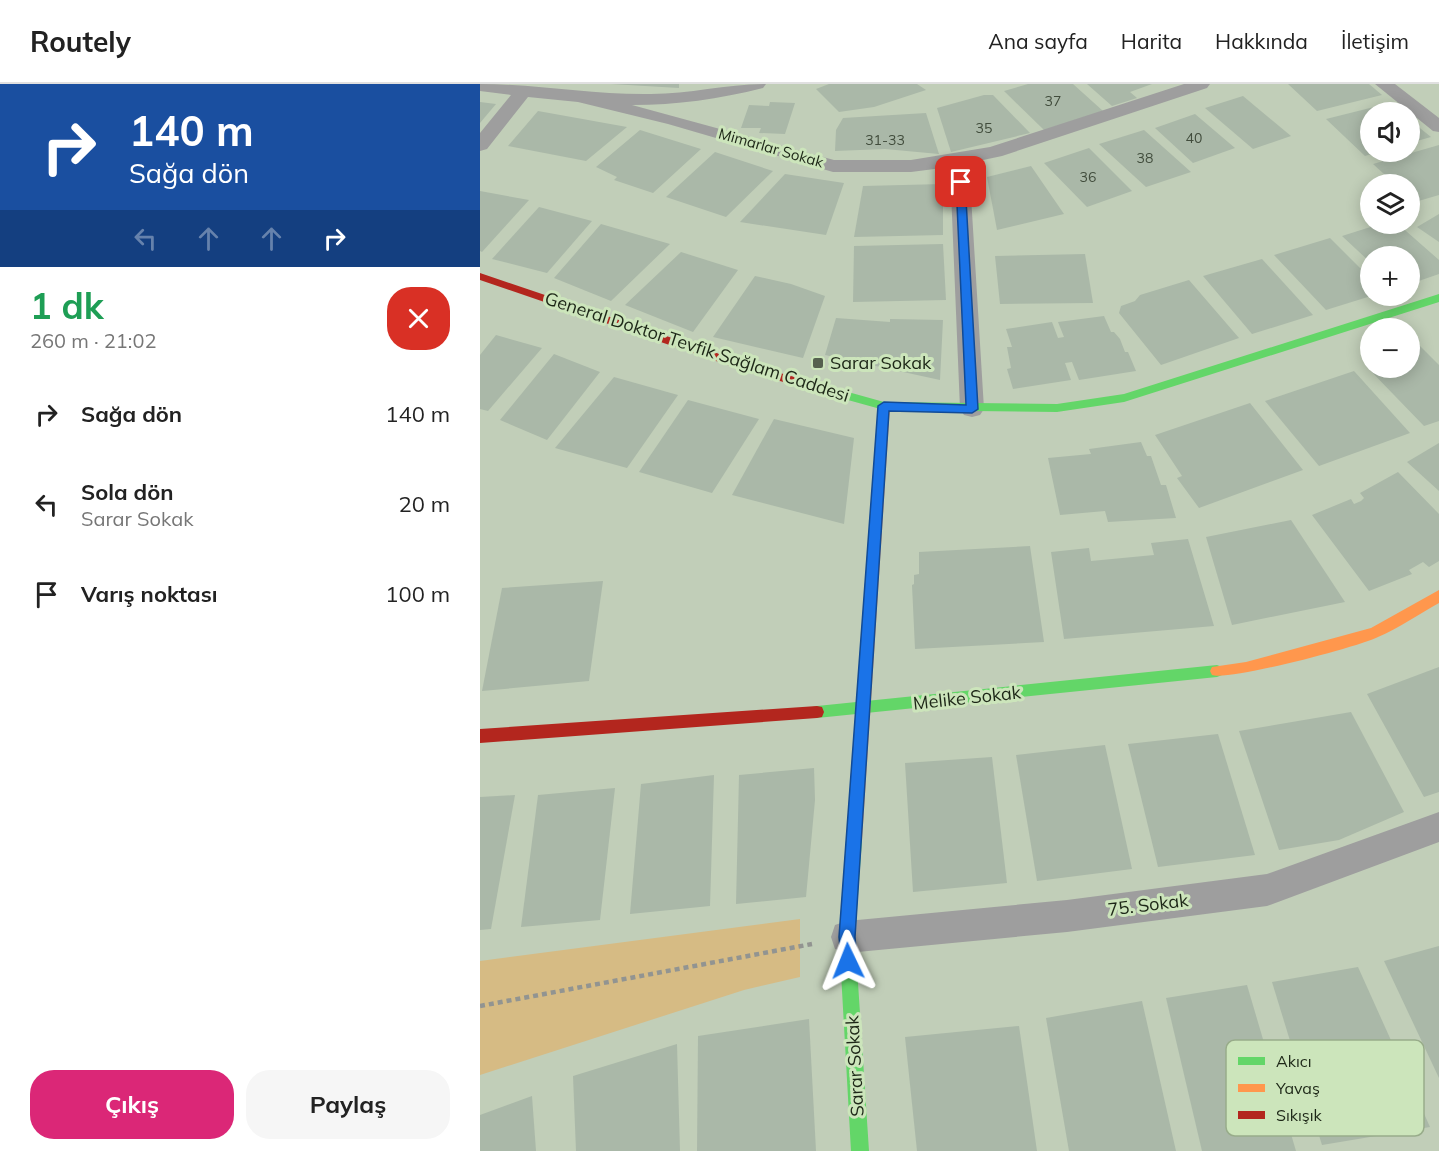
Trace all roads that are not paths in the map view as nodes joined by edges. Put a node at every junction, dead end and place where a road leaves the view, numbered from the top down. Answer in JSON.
{"nodes":[{"id":1,"x":757,"y":84,"type":"edge"},
{"id":2,"x":1201,"y":84,"type":"edge"},
{"id":3,"x":1384,"y":84,"type":"edge"},
{"id":4,"x":480,"y":86,"type":"edge"},
{"id":5,"x":523,"y":92,"type":"junction"},
{"id":6,"x":584,"y":99,"type":"junction"},
{"id":7,"x":1439,"y":127,"type":"edge"},
{"id":8,"x":480,"y":145,"type":"edge"},
{"id":9,"x":960,"y":160,"type":"junction"},
{"id":10,"x":480,"y":276,"type":"edge"},
{"id":11,"x":1439,"y":298,"type":"edge"},
{"id":12,"x":884,"y":406,"type":"junction"},
{"id":13,"x":972,"y":409,"type":"junction"},
{"id":14,"x":1439,"y":596,"type":"edge"},
{"id":15,"x":863,"y":709,"type":"junction"},
{"id":16,"x":480,"y":736,"type":"edge"},
{"id":17,"x":1439,"y":827,"type":"edge"},
{"id":18,"x":847,"y":937,"type":"junction"},
{"id":19,"x":860,"y":1151,"type":"edge"}],
"edges":[{"from":1,"to":6,"type":"street","name":"Mimarlar Sokak"},
{"from":2,"to":9,"type":"street","name":"Mimarlar Sokak"},
{"from":3,"to":7,"type":"street"},
{"from":4,"to":5,"type":"street","name":"Mimarlar Sokak"},
{"from":5,"to":6,"type":"street","name":"Mimarlar Sokak"},
{"from":5,"to":8,"type":"street"},
{"from":6,"to":9,"type":"street","name":"Mimarlar Sokak"},
{"from":9,"to":13,"type":"street"},
{"from":10,"to":12,"type":"street","name":"General Doktor Tevfik Sağlam Caddesi"},
{"from":11,"to":13,"type":"street","name":"General Doktor Tevfik Sağlam Caddesi"},
{"from":12,"to":13,"type":"street","name":"General Doktor Tevfik Sağlam Caddesi"},
{"from":12,"to":15,"type":"street","name":"Sarar Sokak"},
{"from":14,"to":15,"type":"street","name":"Melike Sokak"},
{"from":15,"to":16,"type":"street","name":"Melike Sokak"},
{"from":15,"to":18,"type":"street","name":"Sarar Sokak"},
{"from":17,"to":18,"type":"street","name":"75. Sokak"},
{"from":18,"to":19,"type":"street","name":"Sarar Sokak"}]}
